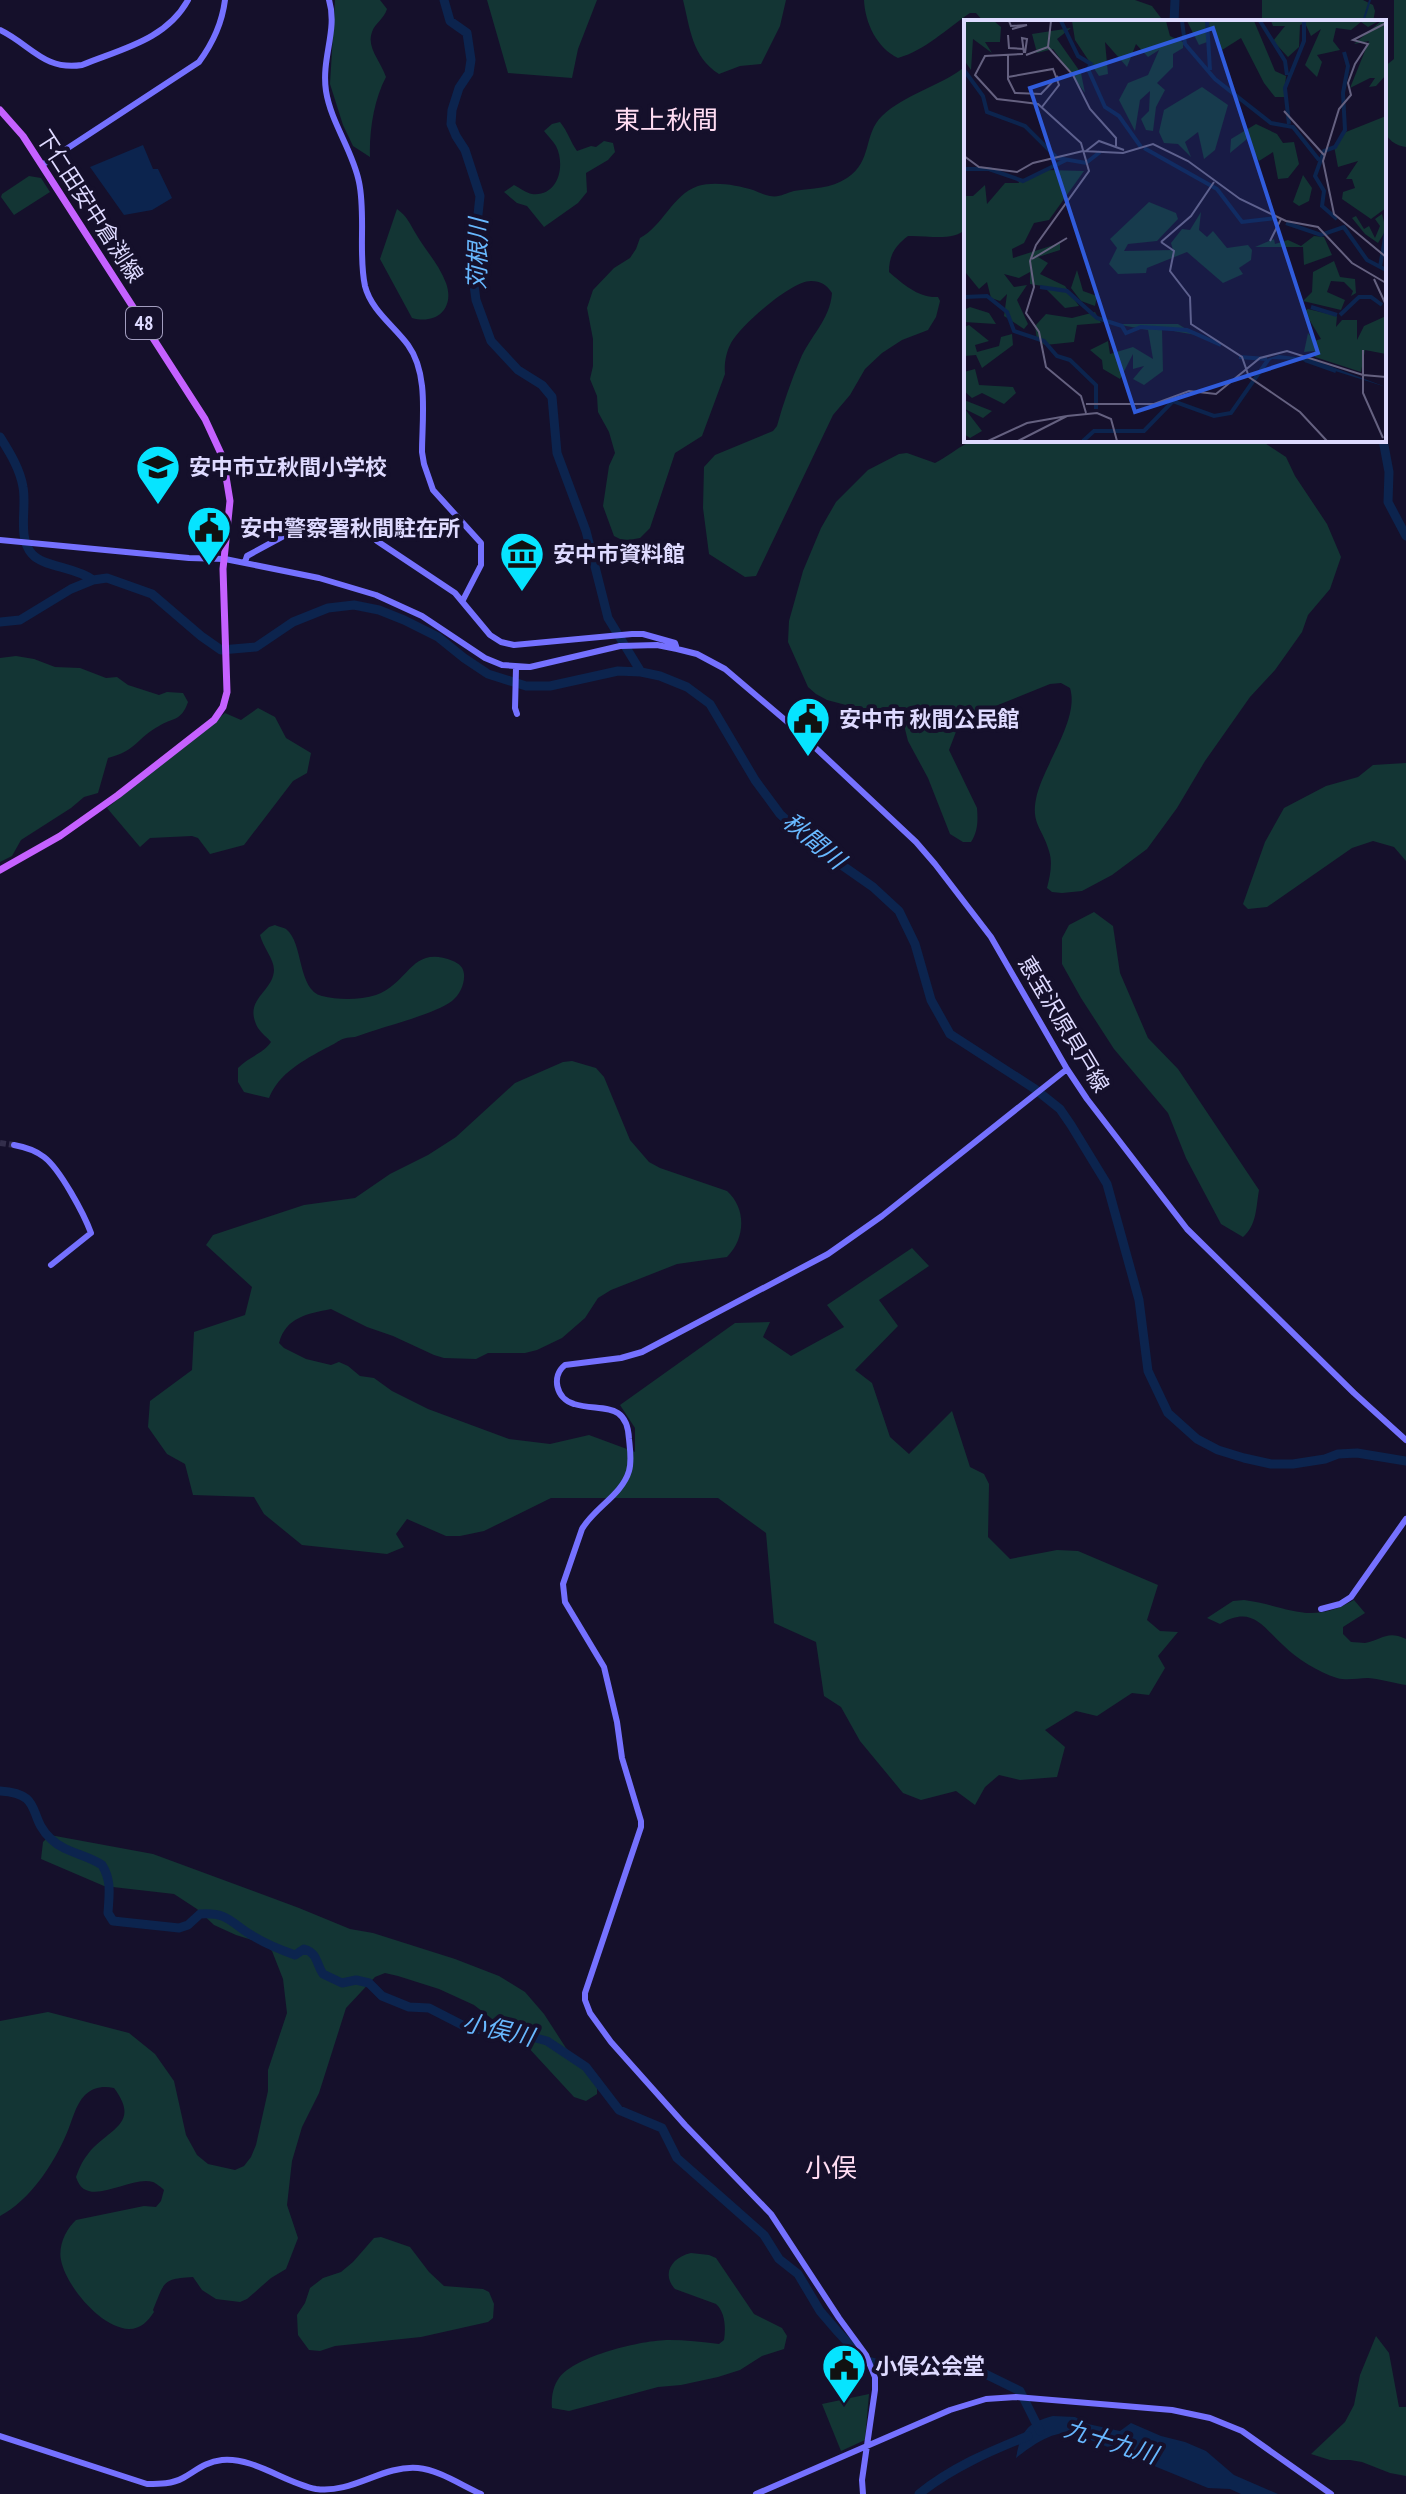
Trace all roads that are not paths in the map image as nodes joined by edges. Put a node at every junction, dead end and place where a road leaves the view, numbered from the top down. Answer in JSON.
{"nodes":[{"id":1,"x":188,"y":0,"type":"edge"},
{"id":2,"x":225,"y":0,"type":"edge"},
{"id":3,"x":329,"y":0,"type":"edge"},
{"id":4,"x":0,"y":30,"type":"edge"},
{"id":5,"x":0,"y":110,"type":"edge"},
{"id":6,"x":42,"y":165,"type":"junction"},
{"id":7,"x":0,"y":540,"type":"edge"},
{"id":8,"x":225,"y":559,"type":"junction"},
{"id":9,"x":245,"y":562,"type":"junction"},
{"id":10,"x":463,"y":600,"type":"junction"},
{"id":11,"x":677,"y":649,"type":"junction"},
{"id":12,"x":516,"y":672,"type":"junction"},
{"id":13,"x":517,"y":714,"type":"dead end"},
{"id":14,"x":0,"y":870,"type":"edge"},
{"id":15,"x":1067,"y":1069,"type":"junction"},
{"id":16,"x":14,"y":1145,"type":"tunnel mouth"},
{"id":17,"x":51,"y":1265,"type":"dead end"},
{"id":18,"x":1406,"y":1440,"type":"edge"},
{"id":19,"x":1406,"y":1519,"type":"edge"},
{"id":20,"x":1321,"y":1609,"type":"dead end"},
{"id":21,"x":0,"y":2436,"type":"edge"},
{"id":22,"x":867,"y":2446,"type":"junction"},
{"id":23,"x":481,"y":2494,"type":"edge"},
{"id":24,"x":756,"y":2494,"type":"edge"},
{"id":25,"x":863,"y":2494,"type":"edge"},
{"id":26,"x":1331,"y":2494,"type":"edge"}],
"edges":[{"from":1,"to":4,"type":"street"},
{"from":2,"to":6,"type":"street"},
{"from":3,"to":10,"type":"street"},
{"from":5,"to":6,"type":"main road","name":"下仁田安中倉渕線","number":"48"},
{"from":6,"to":8,"type":"main road","name":"下仁田安中倉渕線","number":"48"},
{"from":7,"to":8,"type":"street"},
{"from":8,"to":9,"type":"street"},
{"from":8,"to":14,"type":"main road","name":"下仁田安中倉渕線","number":"48"},
{"from":9,"to":10,"type":"street"},
{"from":9,"to":12,"type":"street"},
{"from":10,"to":11,"type":"street","name":"恵宝沢原貝戸線"},
{"from":11,"to":12,"type":"street","name":"恵宝沢原貝戸線"},
{"from":11,"to":15,"type":"street","name":"恵宝沢原貝戸線"},
{"from":12,"to":13,"type":"street"},
{"from":15,"to":18,"type":"street","name":"恵宝沢原貝戸線"},
{"from":15,"to":22,"type":"street"},
{"from":16,"to":17,"type":"street"},
{"from":19,"to":20,"type":"street"},
{"from":21,"to":23,"type":"street"},
{"from":22,"to":24,"type":"street"},
{"from":22,"to":25,"type":"street"},
{"from":22,"to":26,"type":"street"}]}
